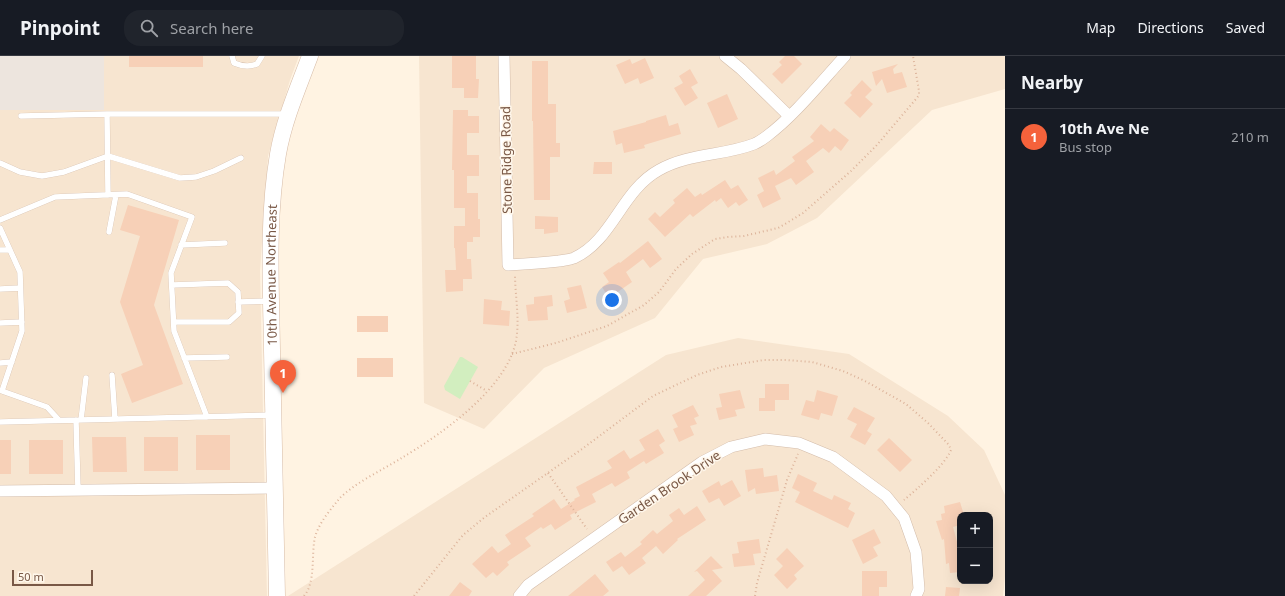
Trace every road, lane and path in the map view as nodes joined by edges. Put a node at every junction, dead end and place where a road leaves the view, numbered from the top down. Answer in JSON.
{"nodes":[{"id":1,"x":232,"y":56,"type":"edge"},
{"id":2,"x":262,"y":56,"type":"edge"},
{"id":3,"x":310,"y":56,"type":"edge"},
{"id":4,"x":504,"y":56,"type":"edge"},
{"id":5,"x":725,"y":56,"type":"edge"},
{"id":6,"x":845,"y":56,"type":"edge"},
{"id":7,"x":913,"y":56,"type":"edge"},
{"id":8,"x":106,"y":114,"type":"junction"},
{"id":9,"x":289,"y":114,"type":"junction"},
{"id":10,"x":21,"y":116,"type":"dead end"},
{"id":11,"x":789,"y":116,"type":"junction"},
{"id":12,"x":108,"y":156,"type":"junction"},
{"id":13,"x":241,"y":158,"type":"dead end"},
{"id":14,"x":0,"y":163,"type":"edge"},
{"id":15,"x":108,"y":195,"type":"junction"},
{"id":16,"x":116,"y":195,"type":"junction"},
{"id":17,"x":0,"y":220,"type":"edge"},
{"id":18,"x":0,"y":228,"type":"edge"},
{"id":19,"x":109,"y":232,"type":"dead end"},
{"id":20,"x":225,"y":243,"type":"dead end"},
{"id":21,"x":181,"y":245,"type":"junction"},
{"id":22,"x":0,"y":250,"type":"edge"},
{"id":23,"x":10,"y":250,"type":"junction"},
{"id":24,"x":515,"y":283,"type":"dead end"},
{"id":25,"x":172,"y":285,"type":"junction"},
{"id":26,"x":20,"y":288,"type":"junction"},
{"id":27,"x":0,"y":289,"type":"edge"},
{"id":28,"x":271,"y":301,"type":"junction"},
{"id":29,"x":238,"y":302,"type":"junction"},
{"id":30,"x":22,"y":322,"type":"junction"},
{"id":31,"x":174,"y":322,"type":"junction"},
{"id":32,"x":0,"y":323,"type":"edge"},
{"id":33,"x":512,"y":354,"type":"junction"},
{"id":34,"x":227,"y":357,"type":"dead end"},
{"id":35,"x":184,"y":358,"type":"junction"},
{"id":36,"x":0,"y":362,"type":"edge"},
{"id":37,"x":12,"y":362,"type":"junction"},
{"id":38,"x":112,"y":375,"type":"dead end"},
{"id":39,"x":86,"y":378,"type":"dead end"},
{"id":40,"x":470,"y":381,"type":"dead end"},
{"id":41,"x":487,"y":391,"type":"junction"},
{"id":42,"x":273,"y":415,"type":"junction"},
{"id":43,"x":207,"y":417,"type":"junction"},
{"id":44,"x":115,"y":419,"type":"junction"},
{"id":45,"x":59,"y":420,"type":"junction"},
{"id":46,"x":79,"y":420,"type":"junction"},
{"id":47,"x":0,"y":422,"type":"edge"},
{"id":48,"x":802,"y":445,"type":"junction"},
{"id":49,"x":548,"y":473,"type":"junction"},
{"id":50,"x":275,"y":488,"type":"junction"},
{"id":51,"x":78,"y":490,"type":"junction"},
{"id":52,"x":0,"y":491,"type":"edge"},
{"id":53,"x":895,"y":508,"type":"junction"},
{"id":54,"x":594,"y":538,"type":"junction"},
{"id":55,"x":277,"y":596,"type":"edge"},
{"id":56,"x":304,"y":596,"type":"edge"},
{"id":57,"x":414,"y":596,"type":"edge"},
{"id":58,"x":519,"y":596,"type":"edge"},
{"id":59,"x":755,"y":596,"type":"edge"},
{"id":60,"x":916,"y":596,"type":"edge"}],
"edges":[{"from":1,"to":2,"type":"lane"},
{"from":3,"to":9,"type":"street","name":"10th Avenue Northeast"},
{"from":4,"to":11,"type":"street","name":"Stone Ridge Road"},
{"from":5,"to":11,"type":"street"},
{"from":6,"to":11,"type":"street"},
{"from":7,"to":33,"type":"path"},
{"from":8,"to":9,"type":"lane"},
{"from":8,"to":10,"type":"lane"},
{"from":8,"to":12,"type":"lane"},
{"from":9,"to":28,"type":"street","name":"10th Avenue Northeast"},
{"from":12,"to":13,"type":"lane"},
{"from":12,"to":14,"type":"lane"},
{"from":12,"to":15,"type":"lane"},
{"from":15,"to":16,"type":"lane"},
{"from":15,"to":17,"type":"lane"},
{"from":16,"to":19,"type":"lane"},
{"from":16,"to":21,"type":"lane"},
{"from":18,"to":23,"type":"lane"},
{"from":20,"to":21,"type":"lane"},
{"from":21,"to":25,"type":"lane"},
{"from":22,"to":23,"type":"lane"},
{"from":23,"to":26,"type":"lane"},
{"from":24,"to":33,"type":"path"},
{"from":25,"to":29,"type":"lane"},
{"from":25,"to":31,"type":"lane"},
{"from":26,"to":27,"type":"lane"},
{"from":26,"to":30,"type":"lane"},
{"from":28,"to":29,"type":"lane"},
{"from":28,"to":42,"type":"street","name":"10th Avenue Northeast"},
{"from":29,"to":31,"type":"lane"},
{"from":30,"to":32,"type":"lane"},
{"from":30,"to":37,"type":"lane"},
{"from":31,"to":35,"type":"lane"},
{"from":33,"to":41,"type":"path"},
{"from":34,"to":35,"type":"lane"},
{"from":35,"to":43,"type":"lane"},
{"from":36,"to":37,"type":"lane"},
{"from":37,"to":45,"type":"lane"},
{"from":38,"to":44,"type":"lane"},
{"from":39,"to":46,"type":"lane"},
{"from":40,"to":41,"type":"path"},
{"from":41,"to":56,"type":"path"},
{"from":42,"to":43,"type":"lane"},
{"from":42,"to":50,"type":"street","name":"10th Avenue Northeast"},
{"from":43,"to":44,"type":"lane"},
{"from":44,"to":46,"type":"lane"},
{"from":45,"to":46,"type":"lane"},
{"from":45,"to":47,"type":"lane"},
{"from":46,"to":51,"type":"lane"},
{"from":48,"to":53,"type":"street","name":"Garden Brook Drive"},
{"from":48,"to":54,"type":"street","name":"Garden Brook Drive"},
{"from":48,"to":59,"type":"path"},
{"from":49,"to":53,"type":"path"},
{"from":49,"to":54,"type":"path"},
{"from":49,"to":57,"type":"path"},
{"from":50,"to":51,"type":"street"},
{"from":50,"to":55,"type":"street","name":"10th Avenue Northeast"},
{"from":51,"to":52,"type":"street"},
{"from":53,"to":60,"type":"street","name":"Garden Brook Drive"},
{"from":54,"to":58,"type":"street","name":"Garden Brook Drive"}]}
